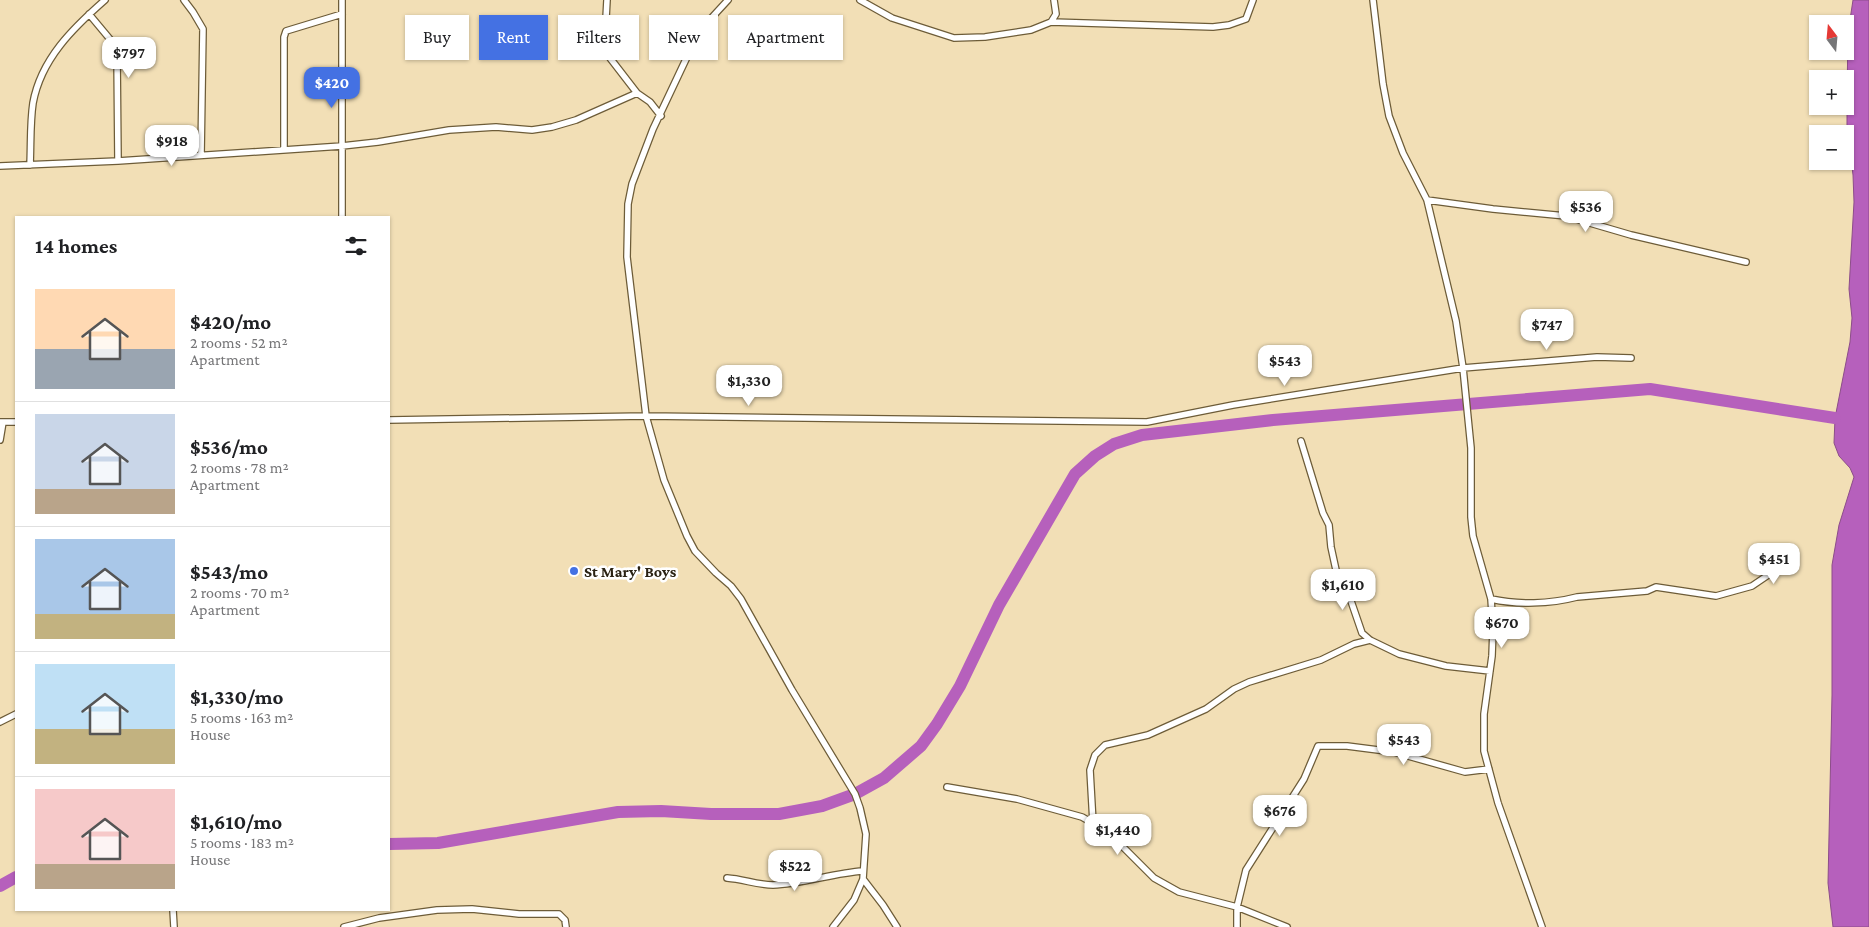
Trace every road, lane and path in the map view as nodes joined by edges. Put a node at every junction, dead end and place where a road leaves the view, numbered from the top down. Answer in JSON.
{"nodes":[{"id":1,"x":105,"y":0,"type":"edge"},
{"id":2,"x":184,"y":0,"type":"edge"},
{"id":3,"x":342,"y":0,"type":"edge"},
{"id":4,"x":607,"y":0,"type":"edge"},
{"id":5,"x":728,"y":0,"type":"edge"},
{"id":6,"x":860,"y":0,"type":"edge"},
{"id":7,"x":1054,"y":0,"type":"edge"},
{"id":8,"x":1253,"y":0,"type":"edge"},
{"id":9,"x":1373,"y":0,"type":"edge"},
{"id":10,"x":89,"y":14,"type":"junction"},
{"id":11,"x":342,"y":14,"type":"junction"},
{"id":12,"x":1051,"y":22,"type":"junction"},
{"id":13,"x":637,"y":93,"type":"junction"},
{"id":14,"x":661,"y":116,"type":"junction"},
{"id":15,"x":342,"y":146,"type":"junction"},
{"id":16,"x":284,"y":149,"type":"junction"},
{"id":17,"x":201,"y":155,"type":"junction"},
{"id":18,"x":118,"y":161,"type":"junction"},
{"id":19,"x":30,"y":165,"type":"junction"},
{"id":20,"x":0,"y":166,"type":"edge"},
{"id":21,"x":1427,"y":200,"type":"junction"},
{"id":22,"x":342,"y":216,"type":"edge"},
{"id":23,"x":1746,"y":262,"type":"dead end"},
{"id":24,"x":1632,"y":358,"type":"dead end"},
{"id":25,"x":1464,"y":368,"type":"junction"},
{"id":26,"x":646,"y":416,"type":"junction"},
{"id":27,"x":390,"y":420,"type":"edge"},
{"id":28,"x":2,"y":422,"type":"edge"},
{"id":29,"x":15,"y":422,"type":"edge"},
{"id":30,"x":0,"y":440,"type":"edge"},
{"id":31,"x":1301,"y":441,"type":"dead end"},
{"id":32,"x":1783,"y":565,"type":"dead end"},
{"id":33,"x":1491,"y":599,"type":"junction"},
{"id":34,"x":1370,"y":640,"type":"junction"},
{"id":35,"x":1490,"y":671,"type":"junction"},
{"id":36,"x":15,"y":714,"type":"edge"},
{"id":37,"x":0,"y":722,"type":"edge"},
{"id":38,"x":1488,"y":769,"type":"junction"},
{"id":39,"x":947,"y":787,"type":"dead end"},
{"id":40,"x":1093,"y":823,"type":"junction"},
{"id":41,"x":863,"y":871,"type":"junction"},
{"id":42,"x":727,"y":878,"type":"dead end"},
{"id":43,"x":863,"y":879,"type":"junction"},
{"id":44,"x":1237,"y":907,"type":"junction"},
{"id":45,"x":174,"y":911,"type":"edge"},
{"id":46,"x":174,"y":927,"type":"edge"},
{"id":47,"x":344,"y":927,"type":"edge"},
{"id":48,"x":566,"y":927,"type":"edge"},
{"id":49,"x":833,"y":927,"type":"edge"},
{"id":50,"x":897,"y":927,"type":"edge"},
{"id":51,"x":1237,"y":927,"type":"edge"},
{"id":52,"x":1287,"y":927,"type":"edge"},
{"id":53,"x":1542,"y":927,"type":"edge"}],
"edges":[{"from":1,"to":10,"type":"street"},
{"from":2,"to":17,"type":"street"},
{"from":3,"to":11,"type":"street"},
{"from":4,"to":13,"type":"street"},
{"from":5,"to":14,"type":"street"},
{"from":6,"to":12,"type":"street"},
{"from":7,"to":12,"type":"street"},
{"from":8,"to":12,"type":"street"},
{"from":9,"to":21,"type":"street"},
{"from":10,"to":18,"type":"street"},
{"from":10,"to":19,"type":"street"},
{"from":11,"to":15,"type":"street"},
{"from":11,"to":16,"type":"street"},
{"from":13,"to":14,"type":"street"},
{"from":13,"to":15,"type":"street"},
{"from":14,"to":26,"type":"street"},
{"from":15,"to":16,"type":"street"},
{"from":15,"to":22,"type":"street"},
{"from":16,"to":17,"type":"street"},
{"from":17,"to":18,"type":"street"},
{"from":18,"to":19,"type":"street"},
{"from":19,"to":20,"type":"street"},
{"from":21,"to":23,"type":"street"},
{"from":21,"to":25,"type":"street"},
{"from":24,"to":25,"type":"street"},
{"from":25,"to":26,"type":"street"},
{"from":25,"to":33,"type":"street"},
{"from":26,"to":27,"type":"street"},
{"from":26,"to":41,"type":"street"},
{"from":28,"to":29,"type":"street"},
{"from":28,"to":30,"type":"street"},
{"from":31,"to":34,"type":"street"},
{"from":32,"to":33,"type":"street"},
{"from":33,"to":35,"type":"street"},
{"from":34,"to":35,"type":"street"},
{"from":34,"to":40,"type":"street"},
{"from":35,"to":38,"type":"street"},
{"from":36,"to":37,"type":"street"},
{"from":38,"to":44,"type":"street"},
{"from":38,"to":53,"type":"street"},
{"from":39,"to":40,"type":"street"},
{"from":40,"to":44,"type":"street"},
{"from":41,"to":42,"type":"street"},
{"from":41,"to":43,"type":"street"},
{"from":43,"to":49,"type":"street"},
{"from":43,"to":50,"type":"street"},
{"from":44,"to":51,"type":"street"},
{"from":44,"to":52,"type":"street"},
{"from":45,"to":46,"type":"street"},
{"from":47,"to":48,"type":"street"}]}
